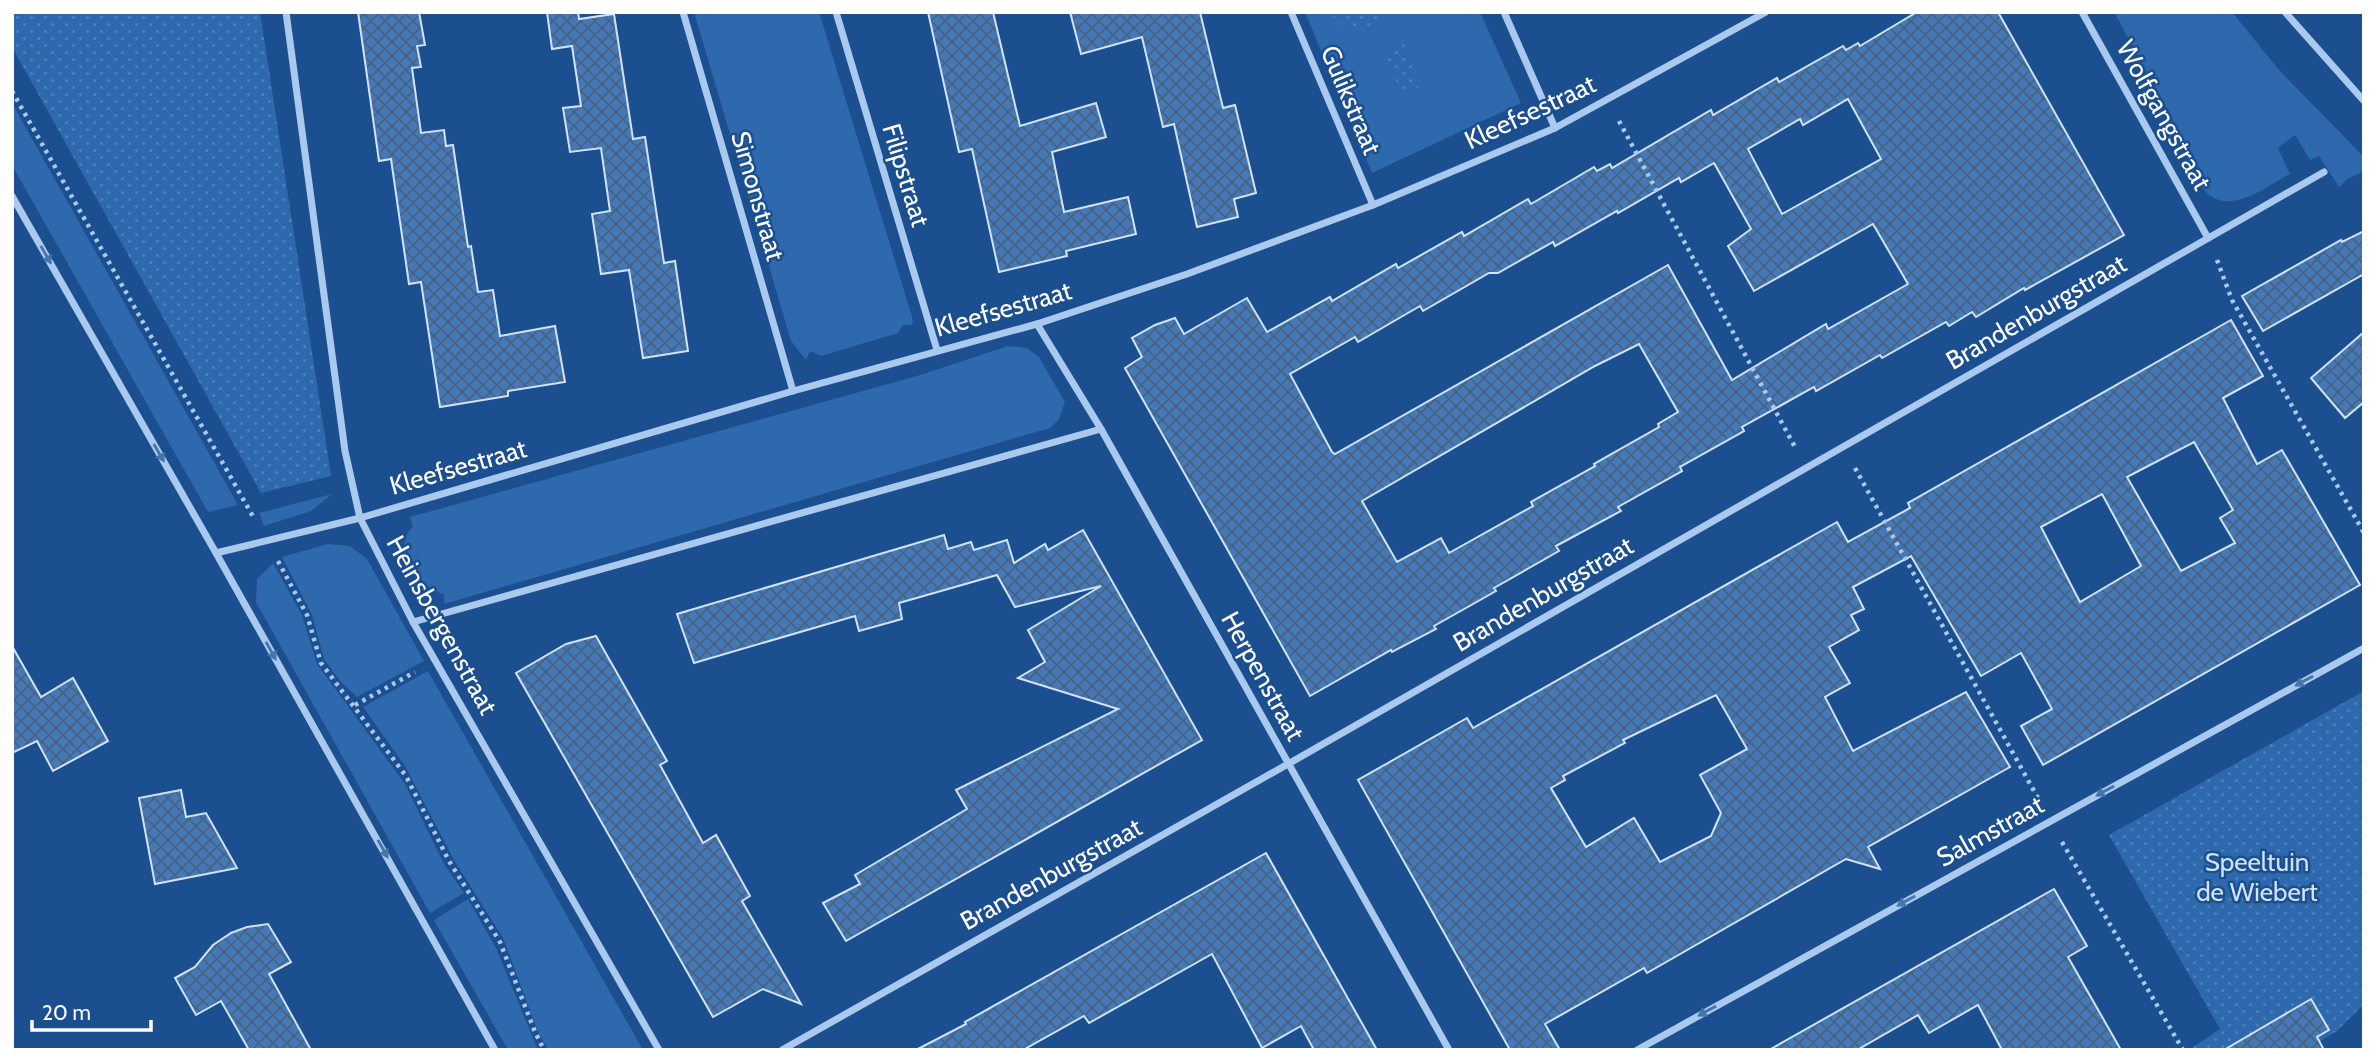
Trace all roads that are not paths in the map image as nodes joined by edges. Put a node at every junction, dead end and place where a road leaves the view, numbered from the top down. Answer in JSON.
{"nodes":[{"id":1,"x":285,"y":12,"type":"edge"},
{"id":2,"x":682,"y":12,"type":"edge"},
{"id":3,"x":836,"y":12,"type":"edge"},
{"id":4,"x":1291,"y":12,"type":"edge"},
{"id":5,"x":1504,"y":12,"type":"edge"},
{"id":6,"x":1766,"y":12,"type":"edge"},
{"id":7,"x":2082,"y":12,"type":"edge"},
{"id":8,"x":2285,"y":12,"type":"edge"},
{"id":9,"x":2364,"y":101,"type":"edge"},
{"id":10,"x":1555,"y":128,"type":"junction"},
{"id":11,"x":2324,"y":172,"type":"dead end"},
{"id":12,"x":12,"y":196,"type":"edge"},
{"id":13,"x":1373,"y":205,"type":"junction"},
{"id":14,"x":2208,"y":238,"type":"junction"},
{"id":15,"x":1037,"y":324,"type":"junction"},
{"id":16,"x":937,"y":350,"type":"junction"},
{"id":17,"x":793,"y":391,"type":"junction"},
{"id":18,"x":1101,"y":429,"type":"junction"},
{"id":19,"x":360,"y":518,"type":"junction"},
{"id":20,"x":216,"y":553,"type":"junction"},
{"id":21,"x":413,"y":622,"type":"junction"},
{"id":22,"x":2364,"y":648,"type":"edge"},
{"id":23,"x":1288,"y":764,"type":"junction"},
{"id":24,"x":495,"y":1050,"type":"edge"},
{"id":25,"x":659,"y":1050,"type":"edge"},
{"id":26,"x":782,"y":1050,"type":"edge"},
{"id":27,"x":1449,"y":1050,"type":"edge"},
{"id":28,"x":1637,"y":1050,"type":"edge"}],
"edges":[{"from":1,"to":19,"type":"street","name":"Heinsbergenstraat"},
{"from":2,"to":17,"type":"street","name":"Simonstraat"},
{"from":3,"to":16,"type":"street","name":"Filipstraat"},
{"from":4,"to":13,"type":"street","name":"Gulikstraat"},
{"from":5,"to":10,"type":"street"},
{"from":6,"to":10,"type":"street","name":"Kleefsestraat"},
{"from":7,"to":14,"type":"street","name":"Wolfgangstraat"},
{"from":8,"to":9,"type":"street"},
{"from":10,"to":13,"type":"street","name":"Kleefsestraat"},
{"from":11,"to":14,"type":"street","name":"Brandenburgstraat"},
{"from":12,"to":20,"type":"street","one_way":true},
{"from":13,"to":15,"type":"street","name":"Kleefsestraat"},
{"from":14,"to":23,"type":"street","name":"Brandenburgstraat"},
{"from":15,"to":16,"type":"street","name":"Kleefsestraat"},
{"from":15,"to":18,"type":"street","name":"Herpenstraat"},
{"from":16,"to":17,"type":"street","name":"Kleefsestraat"},
{"from":17,"to":19,"type":"street","name":"Kleefsestraat"},
{"from":18,"to":21,"type":"street"},
{"from":18,"to":23,"type":"street","name":"Herpenstraat"},
{"from":19,"to":20,"type":"street","name":"Kleefsestraat"},
{"from":19,"to":21,"type":"street","name":"Heinsbergenstraat"},
{"from":20,"to":24,"type":"street","one_way":true},
{"from":21,"to":25,"type":"street","name":"Heinsbergenstraat"},
{"from":22,"to":28,"type":"street","name":"Salmstraat","one_way":true},
{"from":23,"to":26,"type":"street","name":"Brandenburgstraat"},
{"from":23,"to":27,"type":"street","name":"Herpenstraat"}]}
